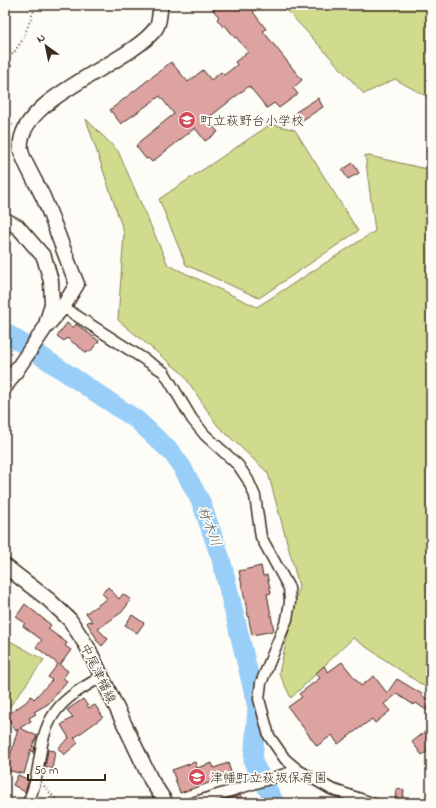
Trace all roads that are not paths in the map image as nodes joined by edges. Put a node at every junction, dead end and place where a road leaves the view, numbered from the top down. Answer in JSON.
{"nodes":[{"id":1,"x":161,"y":5,"type":"edge"},
{"id":2,"x":5,"y":220,"type":"edge"},
{"id":3,"x":64,"y":307,"type":"junction"},
{"id":4,"x":46,"y":328,"type":"junction"},
{"id":5,"x":7,"y":384,"type":"edge"},
{"id":6,"x":5,"y":566,"type":"edge"},
{"id":7,"x":101,"y":677,"type":"junction"},
{"id":8,"x":298,"y":770,"type":"junction"},
{"id":9,"x":28,"y":803,"type":"edge"},
{"id":10,"x":166,"y":803,"type":"edge"},
{"id":11,"x":192,"y":803,"type":"edge"},
{"id":12,"x":372,"y":803,"type":"edge"}],
"edges":[{"from":1,"to":3,"type":"street"},
{"from":2,"to":4,"type":"street"},
{"from":3,"to":4,"type":"street"},
{"from":3,"to":8,"type":"street"},
{"from":4,"to":5,"type":"street"},
{"from":6,"to":7,"type":"street","name":"中尾津幡線"},
{"from":7,"to":9,"type":"street"},
{"from":7,"to":10,"type":"street","name":"中尾津幡線"},
{"from":8,"to":11,"type":"street"},
{"from":8,"to":12,"type":"street"}]}
